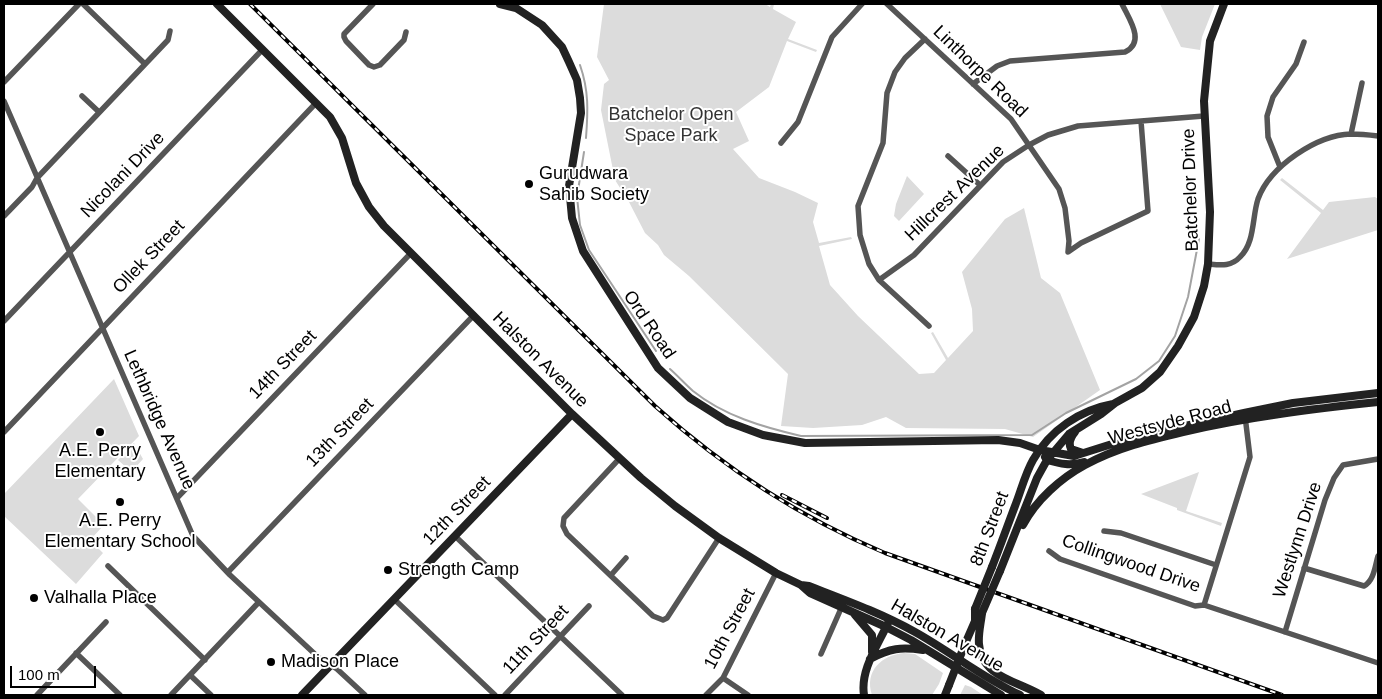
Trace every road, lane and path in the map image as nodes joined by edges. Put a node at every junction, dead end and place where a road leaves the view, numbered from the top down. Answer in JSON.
{"nodes":[{"id":1,"x":79,"y":4,"type":"edge"},
{"id":2,"x":83,"y":4,"type":"edge"},
{"id":3,"x":217,"y":4,"type":"edge"},
{"id":4,"x":373,"y":4,"type":"edge"},
{"id":5,"x":500,"y":4,"type":"edge"},
{"id":6,"x":862,"y":4,"type":"edge"},
{"id":7,"x":887,"y":4,"type":"edge"},
{"id":8,"x":1122,"y":4,"type":"edge"},
{"id":9,"x":1224,"y":4,"type":"edge"},
{"id":10,"x":170,"y":31,"type":"dead end"},
{"id":11,"x":406,"y":32,"type":"dead end"},
{"id":12,"x":925,"y":39,"type":"junction"},
{"id":13,"x":1304,"y":42,"type":"dead end"},
{"id":14,"x":263,"y":49,"type":"junction"},
{"id":15,"x":145,"y":64,"type":"junction"},
{"id":16,"x":4,"y":82,"type":"edge"},
{"id":17,"x":1362,"y":83,"type":"dead end"},
{"id":18,"x":974,"y":84,"type":"junction"},
{"id":19,"x":82,"y":96,"type":"dead end"},
{"id":20,"x":4,"y":101,"type":"edge"},
{"id":21,"x":316,"y":103,"type":"junction"},
{"id":22,"x":99,"y":112,"type":"junction"},
{"id":23,"x":1204,"y":116,"type":"junction"},
{"id":24,"x":1141,"y":121,"type":"junction"},
{"id":25,"x":1351,"y":134,"type":"junction"},
{"id":26,"x":1378,"y":136,"type":"edge"},
{"id":27,"x":781,"y":143,"type":"dead end"},
{"id":28,"x":1029,"y":145,"type":"junction"},
{"id":29,"x":948,"y":156,"type":"dead end"},
{"id":30,"x":1280,"y":167,"type":"junction"},
{"id":31,"x":37,"y":178,"type":"junction"},
{"id":32,"x":980,"y":185,"type":"junction"},
{"id":33,"x":4,"y":216,"type":"edge"},
{"id":34,"x":69,"y":252,"type":"junction"},
{"id":35,"x":411,"y":253,"type":"junction"},
{"id":36,"x":1208,"y":264,"type":"junction"},
{"id":37,"x":879,"y":280,"type":"junction"},
{"id":38,"x":474,"y":315,"type":"junction"},
{"id":39,"x":4,"y":321,"type":"edge"},
{"id":40,"x":928,"y":326,"type":"dead end"},
{"id":41,"x":102,"y":328,"type":"junction"},
{"id":42,"x":1378,"y":394,"type":"edge"},
{"id":43,"x":1378,"y":402,"type":"edge"},
{"id":44,"x":1115,"y":403,"type":"junction"},
{"id":45,"x":572,"y":414,"type":"junction"},
{"id":46,"x":1245,"y":416,"type":"junction"},
{"id":47,"x":1079,"y":427,"type":"junction"},
{"id":48,"x":4,"y":432,"type":"edge"},
{"id":49,"x":1040,"y":450,"type":"junction"},
{"id":50,"x":1053,"y":452,"type":"junction"},
{"id":51,"x":1087,"y":453,"type":"junction"},
{"id":52,"x":1105,"y":455,"type":"junction"},
{"id":53,"x":619,"y":459,"type":"junction"},
{"id":54,"x":1378,"y":459,"type":"edge"},
{"id":55,"x":1047,"y":460,"type":"junction"},
{"id":56,"x":177,"y":498,"type":"junction"},
{"id":57,"x":1104,"y":531,"type":"dead end"},
{"id":58,"x":455,"y":536,"type":"junction"},
{"id":59,"x":719,"y":538,"type":"junction"},
{"id":60,"x":1010,"y":548,"type":"junction"},
{"id":61,"x":1049,"y":551,"type":"dead end"},
{"id":62,"x":1378,"y":556,"type":"edge"},
{"id":63,"x":626,"y":558,"type":"dead end"},
{"id":64,"x":1216,"y":565,"type":"junction"},
{"id":65,"x":108,"y":566,"type":"dead end"},
{"id":66,"x":1304,"y":568,"type":"junction"},
{"id":67,"x":228,"y":572,"type":"junction"},
{"id":68,"x":776,"y":573,"type":"junction"},
{"id":69,"x":611,"y":575,"type":"junction"},
{"id":70,"x":394,"y":599,"type":"junction"},
{"id":71,"x":259,"y":602,"type":"junction"},
{"id":72,"x":843,"y":603,"type":"junction"},
{"id":73,"x":1204,"y":605,"type":"junction"},
{"id":74,"x":589,"y":606,"type":"dead end"},
{"id":75,"x":979,"y":611,"type":"junction"},
{"id":76,"x":852,"y":612,"type":"junction"},
{"id":77,"x":890,"y":618,"type":"junction"},
{"id":78,"x":106,"y":622,"type":"dead end"},
{"id":79,"x":886,"y":627,"type":"junction"},
{"id":80,"x":1284,"y":632,"type":"junction"},
{"id":81,"x":560,"y":636,"type":"junction"},
{"id":82,"x":927,"y":650,"type":"junction"},
{"id":83,"x":76,"y":653,"type":"junction"},
{"id":84,"x":821,"y":654,"type":"dead end"},
{"id":85,"x":870,"y":659,"type":"junction"},
{"id":86,"x":205,"y":660,"type":"junction"},
{"id":87,"x":1378,"y":663,"type":"edge"},
{"id":88,"x":331,"y":665,"type":"junction"},
{"id":89,"x":190,"y":675,"type":"junction"},
{"id":90,"x":723,"y":678,"type":"junction"},
{"id":91,"x":998,"y":694,"type":"edge"},
{"id":92,"x":37,"y":695,"type":"edge"},
{"id":93,"x":120,"y":695,"type":"edge"},
{"id":94,"x":171,"y":695,"type":"edge"},
{"id":95,"x":211,"y":695,"type":"edge"},
{"id":96,"x":302,"y":695,"type":"edge"},
{"id":97,"x":365,"y":695,"type":"edge"},
{"id":98,"x":495,"y":695,"type":"edge"},
{"id":99,"x":504,"y":695,"type":"edge"},
{"id":100,"x":622,"y":695,"type":"edge"},
{"id":101,"x":706,"y":695,"type":"edge"},
{"id":102,"x":748,"y":695,"type":"edge"},
{"id":103,"x":864,"y":695,"type":"edge"},
{"id":104,"x":945,"y":695,"type":"edge"},
{"id":105,"x":1020,"y":695,"type":"edge"},
{"id":106,"x":1041,"y":695,"type":"edge"}],
"edges":[{"from":1,"to":16,"type":"street"},
{"from":2,"to":15,"type":"street"},
{"from":3,"to":14,"type":"main road","name":"Halston Avenue"},
{"from":4,"to":11,"type":"street"},
{"from":5,"to":49,"type":"main road","name":"Ord Road"},
{"from":6,"to":27,"type":"street"},
{"from":7,"to":12,"type":"street","name":"Linthorpe Road"},
{"from":8,"to":18,"type":"street"},
{"from":9,"to":23,"type":"main road","name":"Batchelor Drive"},
{"from":10,"to":15,"type":"street"},
{"from":12,"to":18,"type":"street","name":"Linthorpe Road"},
{"from":12,"to":37,"type":"street"},
{"from":13,"to":30,"type":"street"},
{"from":14,"to":21,"type":"main road","name":"Halston Avenue"},
{"from":14,"to":34,"type":"street","name":"Nicolani Drive"},
{"from":15,"to":22,"type":"street"},
{"from":17,"to":25,"type":"street"},
{"from":18,"to":28,"type":"street","name":"Linthorpe Road"},
{"from":19,"to":22,"type":"street"},
{"from":20,"to":31,"type":"street","name":"Lethbridge Avenue"},
{"from":21,"to":35,"type":"main road","name":"Halston Avenue"},
{"from":21,"to":41,"type":"street","name":"Ollek Street"},
{"from":22,"to":31,"type":"street"},
{"from":23,"to":24,"type":"street","name":"Hillcrest Avenue"},
{"from":23,"to":36,"type":"main road","name":"Batchelor Drive"},
{"from":24,"to":28,"type":"street","name":"Hillcrest Avenue"},
{"from":24,"to":28,"type":"street","name":"Linthorpe Road"},
{"from":25,"to":26,"type":"street"},
{"from":25,"to":30,"type":"street"},
{"from":28,"to":32,"type":"street","name":"Hillcrest Avenue"},
{"from":29,"to":32,"type":"street"},
{"from":30,"to":36,"type":"street"},
{"from":31,"to":33,"type":"street"},
{"from":31,"to":34,"type":"street","name":"Lethbridge Avenue"},
{"from":32,"to":37,"type":"street","name":"Hillcrest Avenue"},
{"from":34,"to":39,"type":"street","name":"Nicolani Drive"},
{"from":34,"to":41,"type":"street","name":"Lethbridge Avenue"},
{"from":35,"to":38,"type":"main road","name":"Halston Avenue"},
{"from":35,"to":56,"type":"street","name":"14th Street"},
{"from":36,"to":44,"type":"main road","name":"Batchelor Drive"},
{"from":37,"to":40,"type":"street"},
{"from":38,"to":45,"type":"main road","name":"Halston Avenue"},
{"from":38,"to":67,"type":"street","name":"13th Street"},
{"from":41,"to":48,"type":"street","name":"Ollek Street"},
{"from":41,"to":56,"type":"street","name":"Lethbridge Avenue"},
{"from":42,"to":46,"type":"main road","name":"Westsyde Road"},
{"from":43,"to":46,"type":"main road","name":"Westsyde Road"},
{"from":44,"to":47,"type":"main road","name":"Batchelor Drive"},
{"from":44,"to":49,"type":"main road","name":"Batchelor Drive"},
{"from":45,"to":53,"type":"main road","name":"Halston Avenue"},
{"from":45,"to":58,"type":"main road","name":"12th Street"},
{"from":46,"to":51,"type":"main road","name":"Westsyde Road"},
{"from":46,"to":52,"type":"main road","name":"Westsyde Road"},
{"from":46,"to":64,"type":"street","name":"Collingwood Drive"},
{"from":47,"to":50,"type":"main road","name":"Batchelor Drive"},
{"from":47,"to":51,"type":"main road"},
{"from":49,"to":50,"type":"main road","name":"Ord Road"},
{"from":49,"to":55,"type":"main road"},
{"from":49,"to":75,"type":"main road","name":"8th Street","bridge":true},
{"from":50,"to":51,"type":"main road","name":"Westsyde Road"},
{"from":50,"to":55,"type":"main road","name":"Batchelor Drive"},
{"from":52,"to":55,"type":"main road"},
{"from":52,"to":60,"type":"main road","name":"Westsyde Road"},
{"from":53,"to":59,"type":"main road","name":"Halston Avenue"},
{"from":53,"to":69,"type":"street"},
{"from":54,"to":66,"type":"street","name":"Westlynn Drive"},
{"from":55,"to":60,"type":"main road","name":"8th Street"},
{"from":56,"to":67,"type":"street","name":"Lethbridge Avenue"},
{"from":57,"to":64,"type":"street"},
{"from":58,"to":70,"type":"main road","name":"12th Street"},
{"from":58,"to":81,"type":"street"},
{"from":59,"to":68,"type":"main road","name":"Halston Avenue"},
{"from":59,"to":69,"type":"street"},
{"from":60,"to":75,"type":"main road","name":"8th Street","bridge":true},
{"from":61,"to":73,"type":"street","name":"Collingwood Drive"},
{"from":62,"to":66,"type":"street"},
{"from":63,"to":69,"type":"street"},
{"from":64,"to":73,"type":"street","name":"Collingwood Drive"},
{"from":65,"to":86,"type":"street"},
{"from":66,"to":80,"type":"street","name":"Westlynn Drive"},
{"from":67,"to":71,"type":"street","name":"Lethbridge Avenue"},
{"from":68,"to":72,"type":"main road","name":"Halston Avenue"},
{"from":68,"to":90,"type":"street","name":"10th Street"},
{"from":70,"to":88,"type":"main road","name":"12th Street"},
{"from":70,"to":98,"type":"street"},
{"from":71,"to":86,"type":"street"},
{"from":71,"to":88,"type":"street","name":"Lethbridge Avenue"},
{"from":72,"to":76,"type":"main road","name":"Halston Avenue"},
{"from":72,"to":77,"type":"main road","name":"Halston Avenue"},
{"from":72,"to":84,"type":"street"},
{"from":73,"to":80,"type":"street","name":"Collingwood Drive"},
{"from":74,"to":81,"type":"street","name":"11th Street"},
{"from":75,"to":104,"type":"main road","name":"8th Street","bridge":true},
{"from":75,"to":106,"type":"main road"},
{"from":76,"to":79,"type":"main road","name":"Halston Avenue"},
{"from":76,"to":85,"type":"main road"},
{"from":77,"to":79,"type":"main road"},
{"from":77,"to":105,"type":"main road","name":"Halston Avenue"},
{"from":78,"to":83,"type":"street"},
{"from":79,"to":82,"type":"main road","name":"Halston Avenue"},
{"from":79,"to":85,"type":"main road"},
{"from":80,"to":87,"type":"street","name":"Collingwood Drive"},
{"from":81,"to":99,"type":"street","name":"11th Street"},
{"from":81,"to":100,"type":"street"},
{"from":82,"to":85,"type":"main road"},
{"from":82,"to":91,"type":"main road","name":"Halston Avenue"},
{"from":83,"to":92,"type":"street"},
{"from":83,"to":93,"type":"street"},
{"from":85,"to":103,"type":"main road"},
{"from":86,"to":89,"type":"street"},
{"from":88,"to":96,"type":"main road","name":"12th Street"},
{"from":88,"to":97,"type":"street","name":"Lethbridge Avenue"},
{"from":89,"to":94,"type":"street"},
{"from":89,"to":95,"type":"street"},
{"from":90,"to":101,"type":"street","name":"10th Street"},
{"from":90,"to":102,"type":"street"}]}
